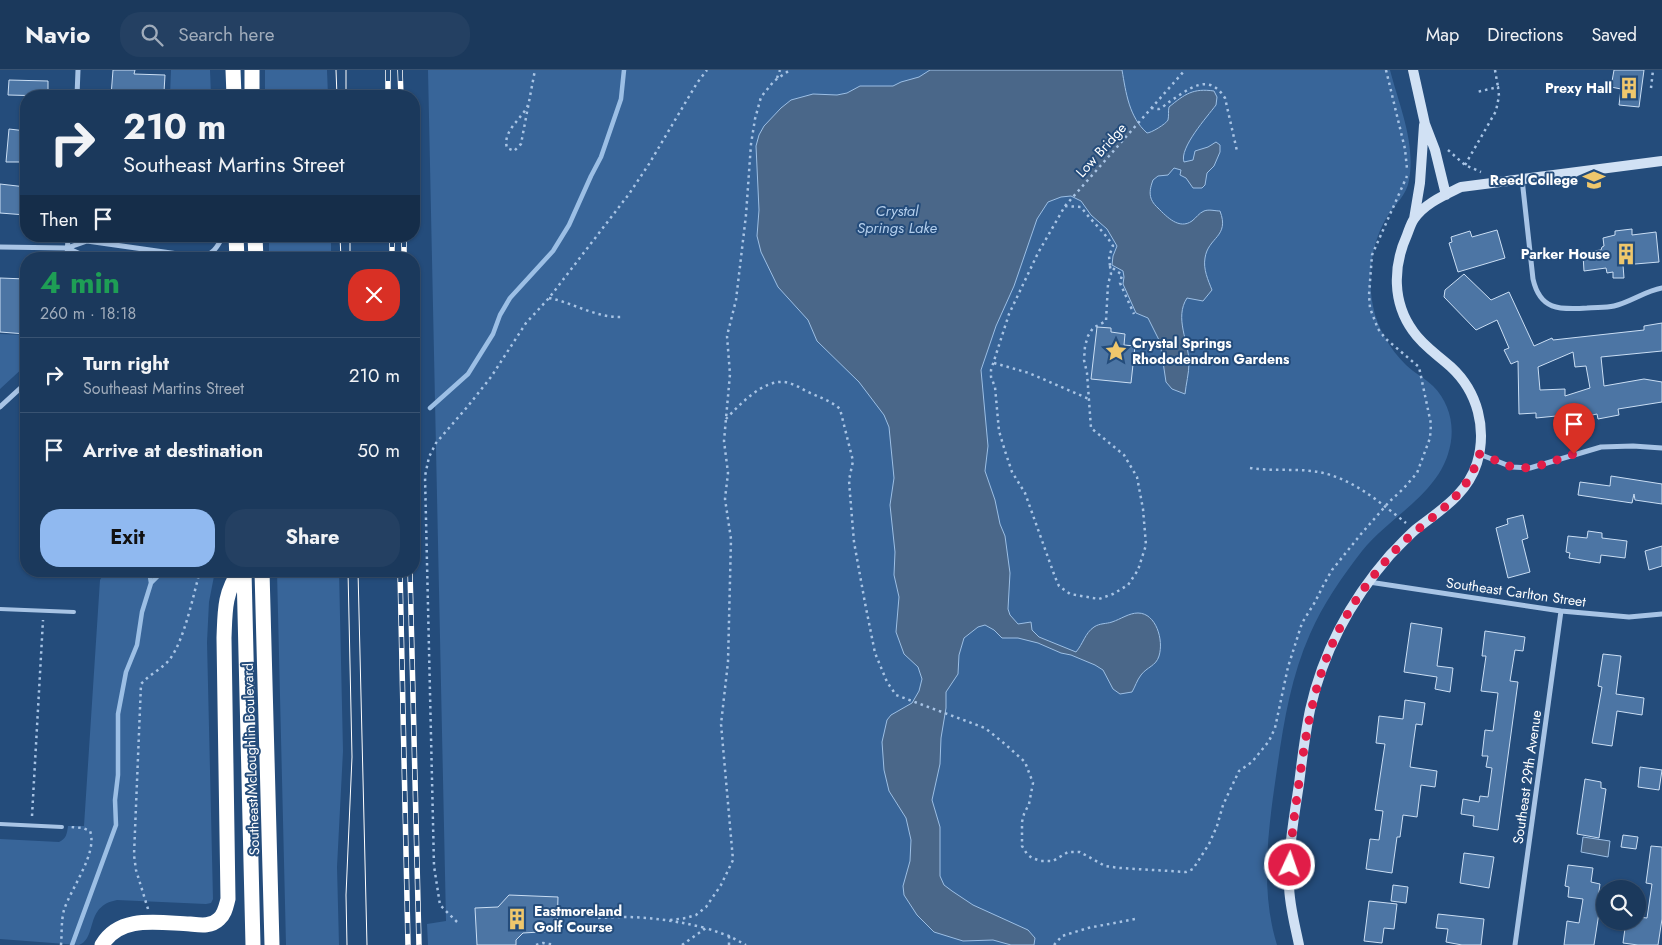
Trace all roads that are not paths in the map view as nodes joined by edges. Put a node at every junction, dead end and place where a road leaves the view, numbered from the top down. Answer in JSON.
{"nodes":[{"id":1,"x":78,"y":70,"type":"edge"},
{"id":2,"x":233,"y":70,"type":"edge"},
{"id":3,"x":252,"y":70,"type":"edge"},
{"id":4,"x":1413,"y":70,"type":"edge"},
{"id":5,"x":77,"y":90,"type":"edge"},
{"id":6,"x":234,"y":90,"type":"edge"},
{"id":7,"x":252,"y":90,"type":"edge"},
{"id":8,"x":1424,"y":124,"type":"junction"},
{"id":9,"x":1662,"y":161,"type":"edge"},
{"id":10,"x":1522,"y":179,"type":"junction"},
{"id":11,"x":1446,"y":195,"type":"junction"},
{"id":12,"x":1414,"y":219,"type":"junction"},
{"id":13,"x":68,"y":242,"type":"edge"},
{"id":14,"x":84,"y":242,"type":"edge"},
{"id":15,"x":93,"y":242,"type":"edge"},
{"id":16,"x":0,"y":247,"type":"edge"},
{"id":17,"x":68,"y":248,"type":"junction"},
{"id":18,"x":68,"y":252,"type":"edge"},
{"id":19,"x":76,"y":252,"type":"edge"},
{"id":20,"x":150,"y":252,"type":"edge"},
{"id":21,"x":1662,"y":288,"type":"edge"},
{"id":22,"x":20,"y":389,"type":"edge"},
{"id":23,"x":0,"y":407,"type":"edge"},
{"id":24,"x":1662,"y":448,"type":"edge"},
{"id":25,"x":1479,"y":454,"type":"junction"},
{"id":26,"x":235,"y":577,"type":"edge"},
{"id":27,"x":244,"y":577,"type":"edge"},
{"id":28,"x":262,"y":577,"type":"edge"},
{"id":29,"x":1368,"y":582,"type":"junction"},
{"id":30,"x":0,"y":609,"type":"edge"},
{"id":31,"x":1561,"y":611,"type":"junction"},
{"id":32,"x":74,"y":612,"type":"dead end"},
{"id":33,"x":1662,"y":614,"type":"edge"},
{"id":34,"x":0,"y":824,"type":"edge"},
{"id":35,"x":62,"y":827,"type":"road end"},
{"id":36,"x":102,"y":945,"type":"edge"},
{"id":37,"x":253,"y":945,"type":"edge"},
{"id":38,"x":272,"y":945,"type":"edge"},
{"id":39,"x":1299,"y":945,"type":"edge"},
{"id":40,"x":1516,"y":945,"type":"edge"}],
"edges":[{"from":1,"to":5,"type":"street"},
{"from":2,"to":6,"type":"highway"},
{"from":3,"to":7,"type":"highway"},
{"from":4,"to":8,"type":"main road"},
{"from":8,"to":11,"type":"main road"},
{"from":8,"to":12,"type":"main road"},
{"from":9,"to":10,"type":"main road"},
{"from":10,"to":11,"type":"main road"},
{"from":10,"to":21,"type":"street"},
{"from":11,"to":12,"type":"main road"},
{"from":12,"to":25,"type":"main road"},
{"from":13,"to":17,"type":"street"},
{"from":14,"to":17,"type":"street"},
{"from":15,"to":20,"type":"street"},
{"from":16,"to":17,"type":"street"},
{"from":17,"to":18,"type":"street"},
{"from":17,"to":19,"type":"street"},
{"from":22,"to":23,"type":"street"},
{"from":24,"to":25,"type":"street"},
{"from":25,"to":29,"type":"main road"},
{"from":26,"to":36,"type":"highway"},
{"from":27,"to":37,"type":"highway","name":"Southeast McLoughlin Boulevard"},
{"from":28,"to":38,"type":"highway","name":"Southeast McLoughlin Boulevard"},
{"from":29,"to":31,"type":"street","name":"Southeast Carlton Street"},
{"from":29,"to":39,"type":"main road"},
{"from":30,"to":32,"type":"lane"},
{"from":31,"to":33,"type":"street","name":"Southeast Carlton Street"},
{"from":31,"to":40,"type":"street","name":"Southeast 29th Avenue"},
{"from":34,"to":35,"type":"lane"}]}
